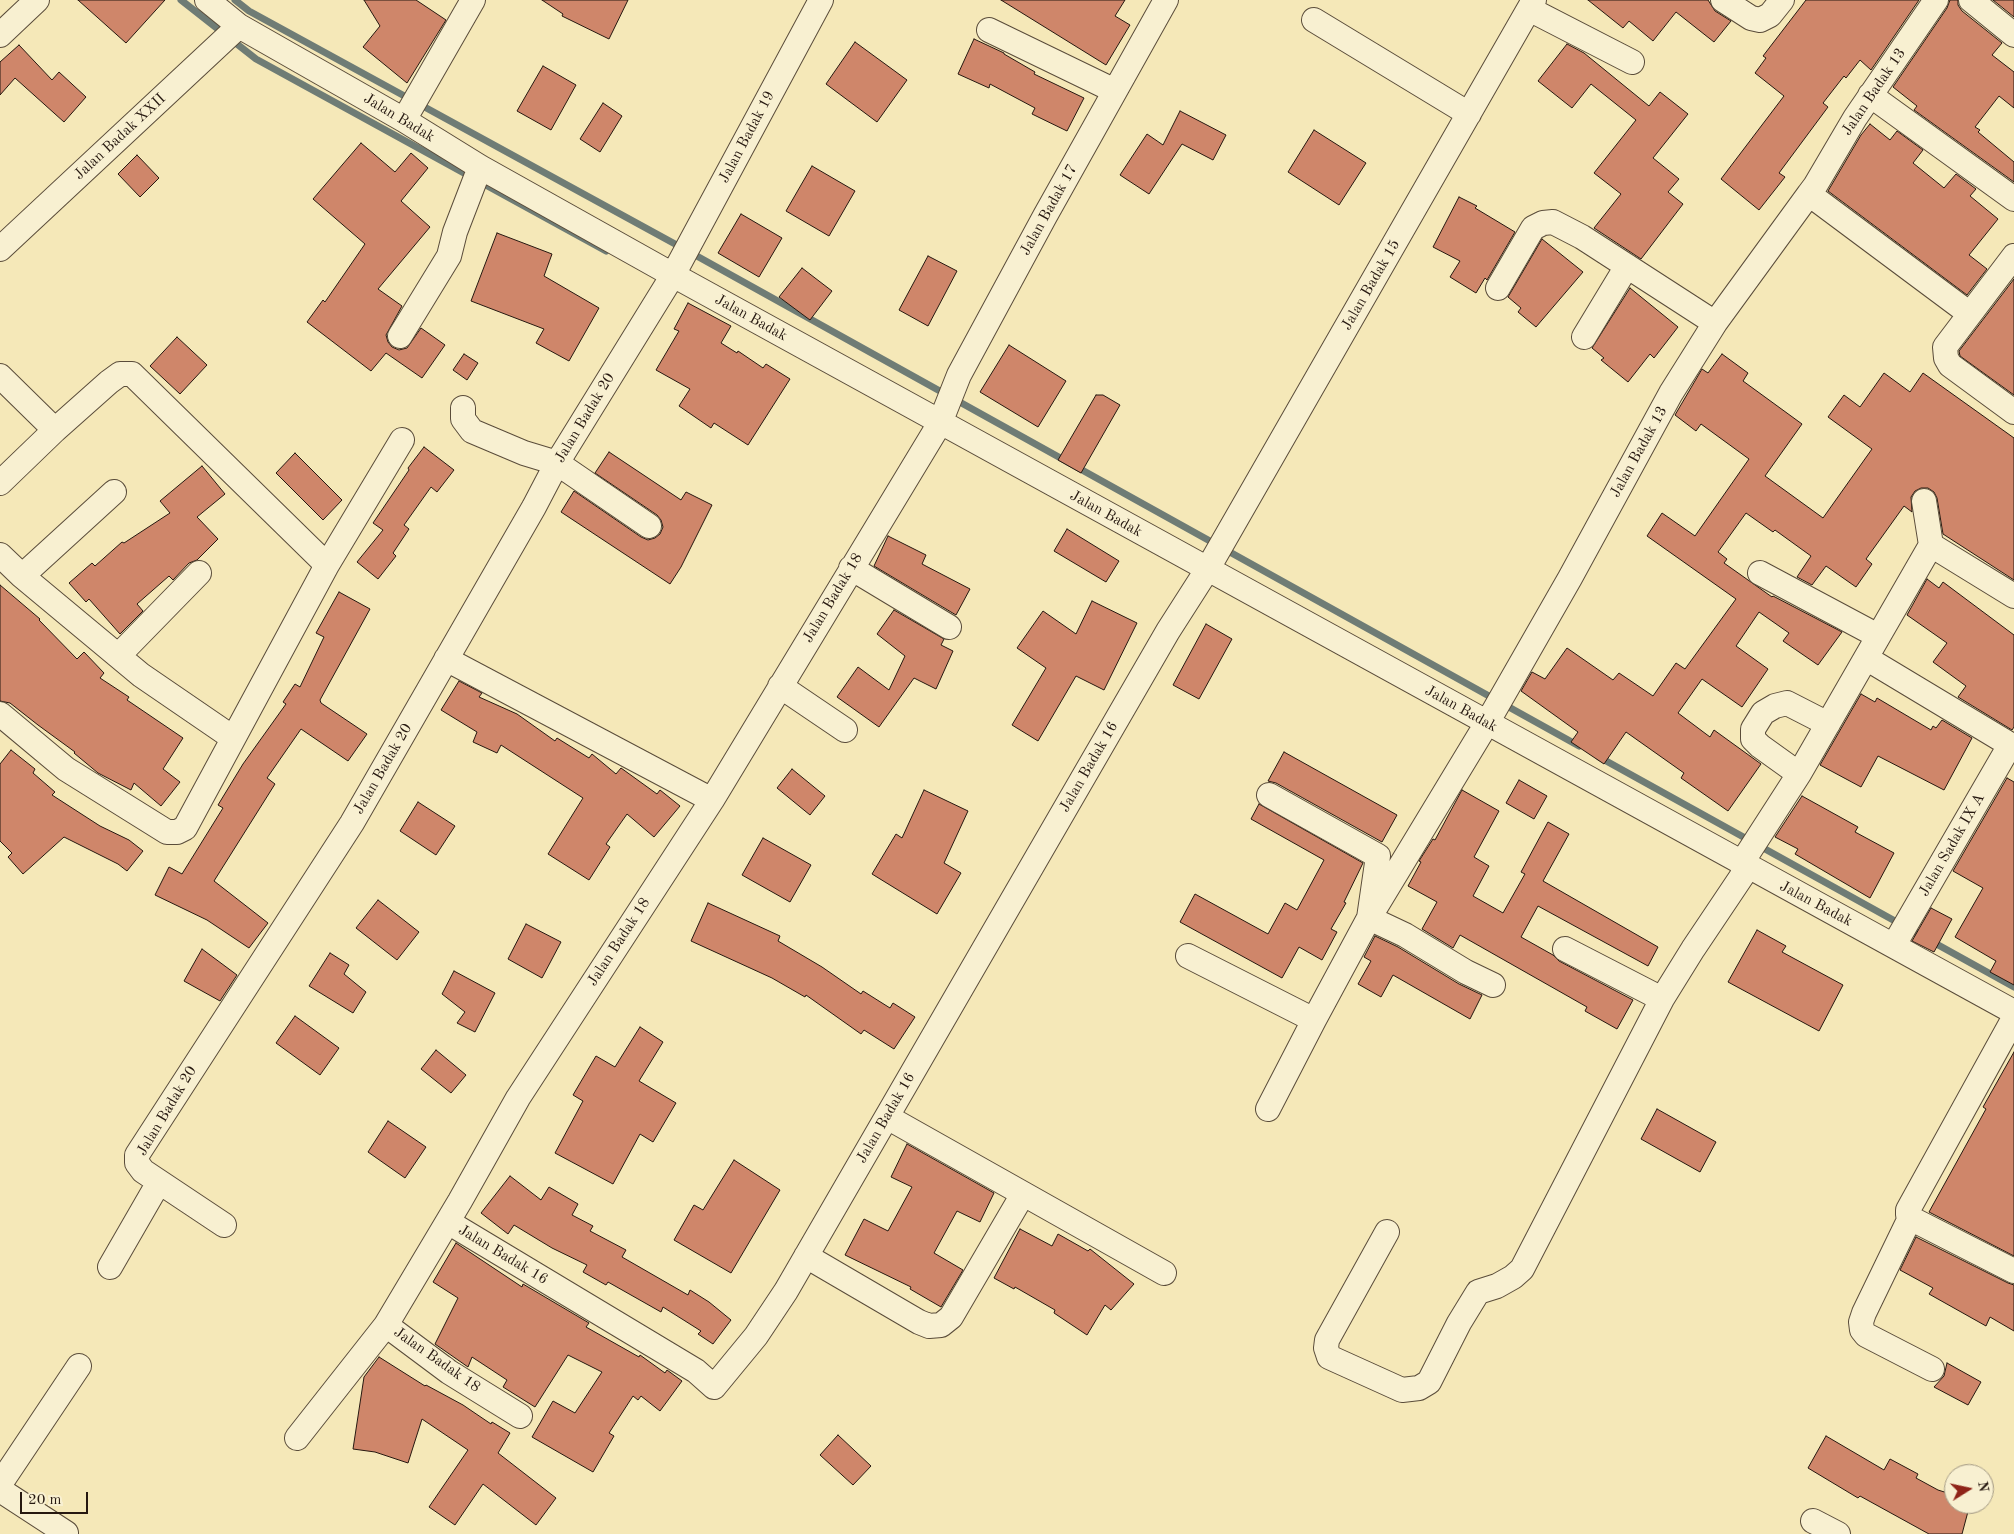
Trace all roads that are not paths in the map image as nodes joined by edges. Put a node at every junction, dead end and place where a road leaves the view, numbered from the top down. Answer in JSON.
{"nodes":[{"id":1,"x":37,"y":0,"type":"edge"},
{"id":2,"x":207,"y":0,"type":"edge"},
{"id":3,"x":473,"y":0,"type":"edge"},
{"id":4,"x":821,"y":0,"type":"edge"},
{"id":5,"x":1166,"y":0,"type":"edge"},
{"id":6,"x":1723,"y":0,"type":"edge"},
{"id":7,"x":1782,"y":0,"type":"edge"},
{"id":8,"x":1936,"y":0,"type":"edge"},
{"id":9,"x":1971,"y":0,"type":"edge"},
{"id":10,"x":1531,"y":4,"type":"edge"},
{"id":11,"x":1314,"y":20,"type":"dead end"},
{"id":12,"x":239,"y":26,"type":"junction"},
{"id":13,"x":990,"y":30,"type":"dead end"},
{"id":14,"x":0,"y":35,"type":"edge"},
{"id":15,"x":2014,"y":35,"type":"edge"},
{"id":16,"x":1632,"y":62,"type":"dead end"},
{"id":17,"x":1115,"y":91,"type":"junction"},
{"id":18,"x":1870,"y":95,"type":"junction"},
{"id":19,"x":1469,"y":114,"type":"junction"},
{"id":20,"x":404,"y":120,"type":"junction"},
{"id":21,"x":480,"y":167,"type":"junction"},
{"id":22,"x":1812,"y":190,"type":"junction"},
{"id":23,"x":2014,"y":198,"type":"edge"},
{"id":24,"x":0,"y":248,"type":"edge"},
{"id":25,"x":2014,"y":256,"type":"edge"},
{"id":26,"x":1627,"y":266,"type":"junction"},
{"id":27,"x":673,"y":275,"type":"junction"},
{"id":28,"x":1498,"y":288,"type":"dead end"},
{"id":29,"x":1970,"y":314,"type":"junction"},
{"id":30,"x":1715,"y":323,"type":"junction"},
{"id":31,"x":400,"y":336,"type":"dead end"},
{"id":32,"x":1584,"y":337,"type":"dead end"},
{"id":33,"x":0,"y":376,"type":"edge"},
{"id":34,"x":463,"y":408,"type":"dead end"},
{"id":35,"x":2014,"y":412,"type":"edge"},
{"id":36,"x":940,"y":423,"type":"junction"},
{"id":37,"x":55,"y":430,"type":"junction"},
{"id":38,"x":402,"y":440,"type":"dead end"},
{"id":39,"x":557,"y":463,"type":"junction"},
{"id":40,"x":0,"y":482,"type":"edge"},
{"id":41,"x":114,"y":492,"type":"dead end"},
{"id":42,"x":1924,"y":501,"type":"dead end"},
{"id":43,"x":650,"y":526,"type":"dead end"},
{"id":44,"x":1931,"y":545,"type":"junction"},
{"id":45,"x":0,"y":555,"type":"edge"},
{"id":46,"x":328,"y":565,"type":"junction"},
{"id":47,"x":851,"y":568,"type":"junction"},
{"id":48,"x":1207,"y":570,"type":"junction"},
{"id":49,"x":199,"y":573,"type":"dead end"},
{"id":50,"x":1760,"y":573,"type":"dead end"},
{"id":51,"x":22,"y":576,"type":"junction"},
{"id":52,"x":2014,"y":596,"type":"edge"},
{"id":53,"x":949,"y":628,"type":"dead end"},
{"id":54,"x":1878,"y":636,"type":"junction"},
{"id":55,"x":118,"y":656,"type":"junction"},
{"id":56,"x":1866,"y":658,"type":"junction"},
{"id":57,"x":446,"y":659,"type":"junction"},
{"id":58,"x":780,"y":686,"type":"junction"},
{"id":59,"x":0,"y":714,"type":"edge"},
{"id":60,"x":1487,"y":723,"type":"junction"},
{"id":61,"x":1828,"y":724,"type":"junction"},
{"id":62,"x":845,"y":730,"type":"dead end"},
{"id":63,"x":233,"y":738,"type":"junction"},
{"id":64,"x":2012,"y":746,"type":"edge"},
{"id":65,"x":1799,"y":774,"type":"junction"},
{"id":66,"x":1269,"y":794,"type":"dead end"},
{"id":67,"x":712,"y":800,"type":"junction"},
{"id":68,"x":1745,"y":866,"type":"junction"},
{"id":69,"x":1369,"y":918,"type":"junction"},
{"id":70,"x":1894,"y":945,"type":"junction"},
{"id":71,"x":1565,"y":949,"type":"dead end"},
{"id":72,"x":1188,"y":956,"type":"dead end"},
{"id":73,"x":1493,"y":985,"type":"dead end"},
{"id":74,"x":1662,"y":999,"type":"junction"},
{"id":75,"x":2014,"y":1012,"type":"edge"},
{"id":76,"x":2014,"y":1018,"type":"edge"},
{"id":77,"x":1314,"y":1020,"type":"junction"},
{"id":78,"x":1268,"y":1109,"type":"dead end"},
{"id":79,"x":887,"y":1117,"type":"junction"},
{"id":80,"x":159,"y":1182,"type":"junction"},
{"id":81,"x":1023,"y":1194,"type":"junction"},
{"id":82,"x":1910,"y":1218,"type":"junction"},
{"id":83,"x":448,"y":1222,"type":"junction"},
{"id":84,"x":224,"y":1225,"type":"dead end"},
{"id":85,"x":1387,"y":1232,"type":"dead end"},
{"id":86,"x":806,"y":1256,"type":"junction"},
{"id":87,"x":110,"y":1267,"type":"dead end"},
{"id":88,"x":2014,"y":1271,"type":"edge"},
{"id":89,"x":1164,"y":1273,"type":"dead end"},
{"id":90,"x":386,"y":1324,"type":"junction"},
{"id":91,"x":79,"y":1366,"type":"dead end"},
{"id":92,"x":1932,"y":1369,"type":"dead end"},
{"id":93,"x":520,"y":1416,"type":"dead end"},
{"id":94,"x":297,"y":1438,"type":"dead end"},
{"id":95,"x":0,"y":1484,"type":"edge"},
{"id":96,"x":0,"y":1490,"type":"edge"},
{"id":97,"x":1813,"y":1521,"type":"dead end"},
{"id":98,"x":66,"y":1533,"type":"edge"},
{"id":99,"x":1838,"y":1534,"type":"edge"}],
"edges":[{"from":1,"to":14,"type":"street"},
{"from":2,"to":12,"type":"street","name":"Jalan Badak"},
{"from":3,"to":20,"type":"street"},
{"from":4,"to":27,"type":"street","name":"Jalan Badak 19"},
{"from":5,"to":17,"type":"street","name":"Jalan Badak 17"},
{"from":6,"to":7,"type":"street"},
{"from":8,"to":18,"type":"street","name":"Jalan Badak 13"},
{"from":9,"to":15,"type":"street"},
{"from":10,"to":16,"type":"street"},
{"from":10,"to":19,"type":"street","name":"Jalan Badak 15"},
{"from":11,"to":19,"type":"street"},
{"from":12,"to":20,"type":"street","name":"Jalan Badak"},
{"from":12,"to":24,"type":"street","name":"Jalan Badak XXII"},
{"from":13,"to":17,"type":"street"},
{"from":17,"to":36,"type":"street","name":"Jalan Badak 17"},
{"from":18,"to":22,"type":"street","name":"Jalan Badak 13"},
{"from":18,"to":23,"type":"street"},
{"from":19,"to":48,"type":"street","name":"Jalan Badak 15"},
{"from":20,"to":21,"type":"street","name":"Jalan Badak"},
{"from":21,"to":27,"type":"street","name":"Jalan Badak"},
{"from":21,"to":31,"type":"street"},
{"from":22,"to":29,"type":"street"},
{"from":22,"to":30,"type":"street","name":"Jalan Badak 13"},
{"from":25,"to":29,"type":"street"},
{"from":26,"to":28,"type":"street"},
{"from":26,"to":30,"type":"street"},
{"from":26,"to":32,"type":"street"},
{"from":27,"to":36,"type":"street","name":"Jalan Badak"},
{"from":27,"to":39,"type":"street","name":"Jalan Badak 20"},
{"from":29,"to":35,"type":"street"},
{"from":30,"to":60,"type":"street","name":"Jalan Badak 13"},
{"from":33,"to":37,"type":"street"},
{"from":34,"to":39,"type":"street"},
{"from":36,"to":47,"type":"street","name":"Jalan Badak 18"},
{"from":36,"to":48,"type":"street","name":"Jalan Badak"},
{"from":37,"to":40,"type":"street"},
{"from":37,"to":46,"type":"street"},
{"from":38,"to":46,"type":"street"},
{"from":39,"to":43,"type":"street"},
{"from":39,"to":57,"type":"street","name":"Jalan Badak 20"},
{"from":41,"to":51,"type":"street"},
{"from":42,"to":44,"type":"street"},
{"from":44,"to":52,"type":"street"},
{"from":44,"to":54,"type":"street"},
{"from":45,"to":51,"type":"street"},
{"from":46,"to":63,"type":"street"},
{"from":47,"to":53,"type":"street"},
{"from":47,"to":58,"type":"street","name":"Jalan Badak 18"},
{"from":48,"to":60,"type":"street","name":"Jalan Badak"},
{"from":48,"to":79,"type":"street","name":"Jalan Badak 16"},
{"from":49,"to":55,"type":"street"},
{"from":50,"to":54,"type":"street"},
{"from":51,"to":55,"type":"street"},
{"from":54,"to":56,"type":"street"},
{"from":55,"to":63,"type":"street"},
{"from":56,"to":61,"type":"street"},
{"from":56,"to":64,"type":"street"},
{"from":57,"to":67,"type":"street"},
{"from":57,"to":80,"type":"street","name":"Jalan Badak 20"},
{"from":58,"to":62,"type":"street"},
{"from":58,"to":67,"type":"street","name":"Jalan Badak 18"},
{"from":59,"to":63,"type":"street"},
{"from":60,"to":68,"type":"street","name":"Jalan Badak"},
{"from":60,"to":69,"type":"street","name":"Jalan Badak 13"},
{"from":61,"to":65,"type":"street"},
{"from":61,"to":65,"type":"street"},
{"from":64,"to":70,"type":"street","name":"Jalan Sadak IX A"},
{"from":65,"to":68,"type":"street"},
{"from":66,"to":69,"type":"street"},
{"from":67,"to":83,"type":"street","name":"Jalan Badak 18"},
{"from":68,"to":70,"type":"street","name":"Jalan Badak"},
{"from":68,"to":74,"type":"street"},
{"from":69,"to":73,"type":"street"},
{"from":69,"to":77,"type":"street","name":"Jalan Badak 13"},
{"from":70,"to":75,"type":"street","name":"Jalan Badak"},
{"from":71,"to":74,"type":"street"},
{"from":72,"to":77,"type":"street"},
{"from":74,"to":85,"type":"street"},
{"from":76,"to":82,"type":"street"},
{"from":77,"to":78,"type":"street","name":"Jalan Badak 13"},
{"from":79,"to":81,"type":"street"},
{"from":79,"to":86,"type":"street","name":"Jalan Badak 16"},
{"from":80,"to":84,"type":"street","name":"Jalan Badak 20"},
{"from":80,"to":87,"type":"street"},
{"from":81,"to":86,"type":"street"},
{"from":81,"to":89,"type":"street"},
{"from":82,"to":88,"type":"street"},
{"from":82,"to":92,"type":"street"},
{"from":83,"to":86,"type":"street","name":"Jalan Badak 16"},
{"from":83,"to":90,"type":"street","name":"Jalan Badak 18"},
{"from":90,"to":93,"type":"street","name":"Jalan Badak 18"},
{"from":90,"to":94,"type":"street"},
{"from":91,"to":95,"type":"street"},
{"from":96,"to":98,"type":"street"},
{"from":97,"to":99,"type":"street"}]}
